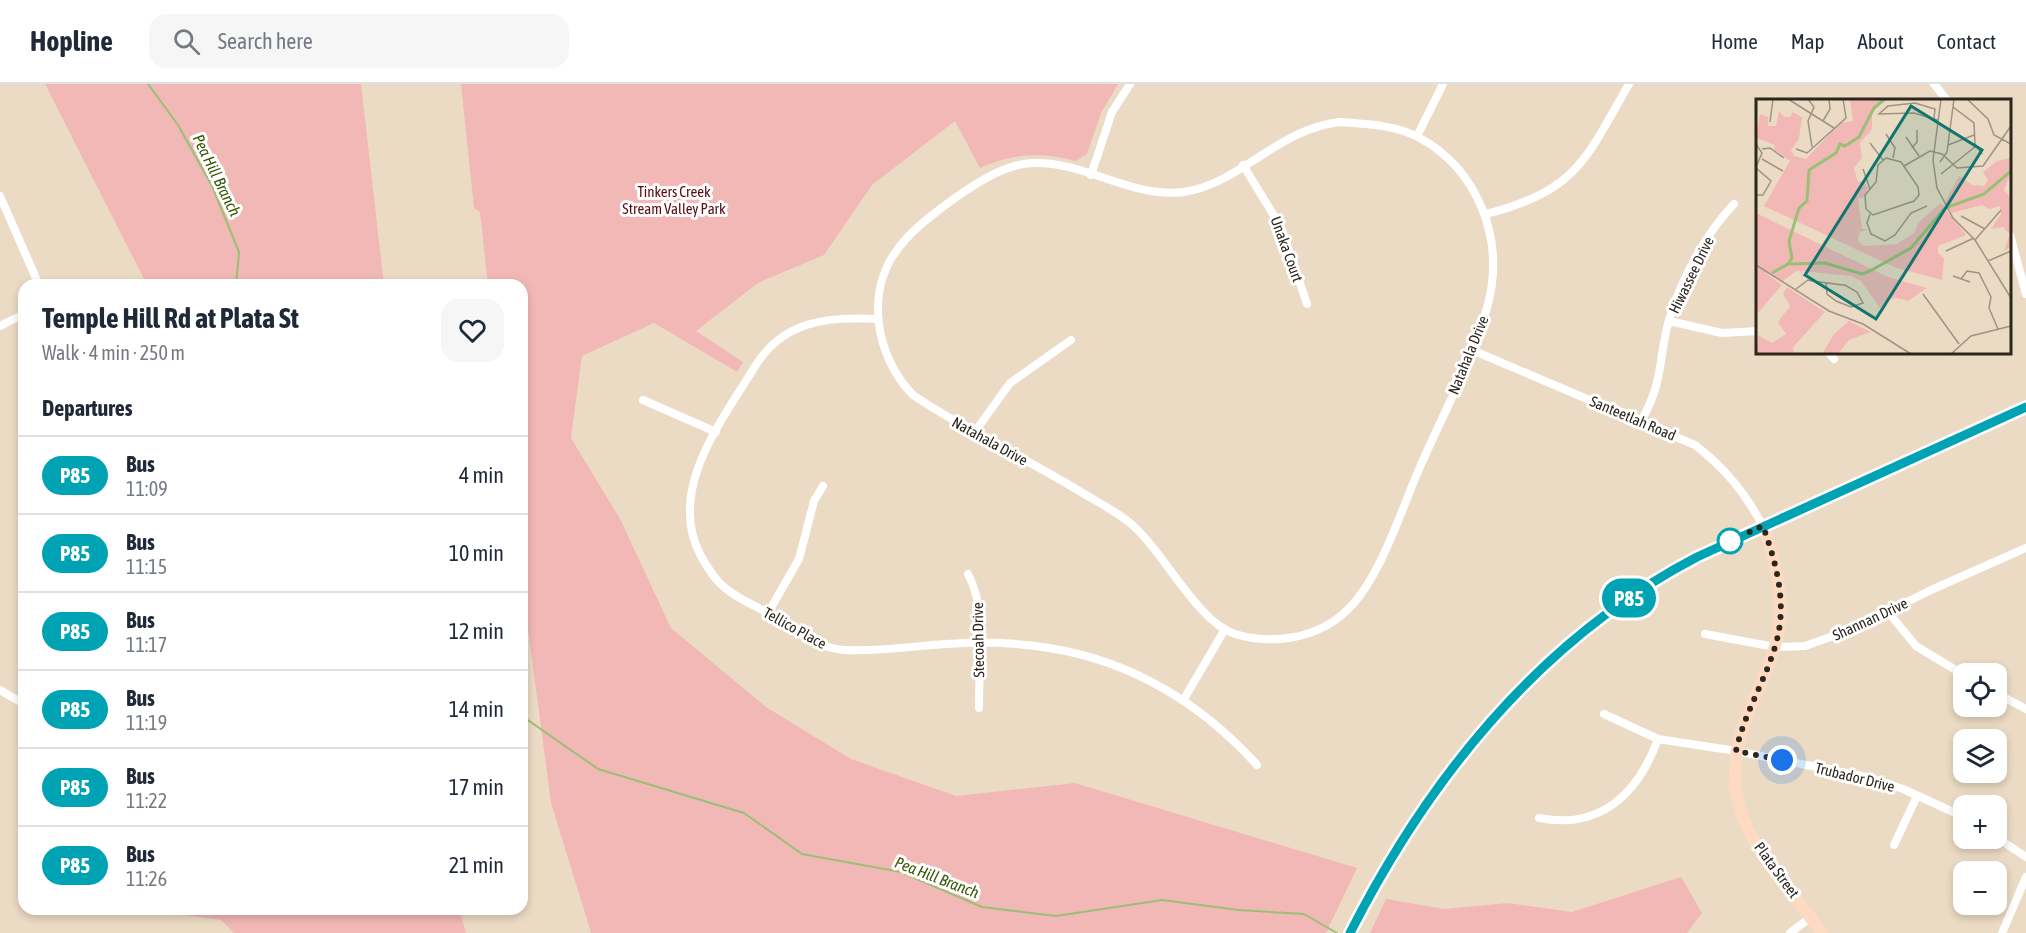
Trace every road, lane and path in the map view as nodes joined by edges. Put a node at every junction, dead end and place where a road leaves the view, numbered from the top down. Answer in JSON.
{"nodes":[{"id":1,"x":1130,"y":84,"type":"edge"},
{"id":2,"x":1443,"y":84,"type":"edge"},
{"id":3,"x":1629,"y":84,"type":"edge"},
{"id":4,"x":1936,"y":85,"type":"edge"},
{"id":5,"x":1946,"y":99,"type":"edge"},
{"id":6,"x":1417,"y":136,"type":"junction"},
{"id":7,"x":1243,"y":165,"type":"junction"},
{"id":8,"x":1091,"y":175,"type":"junction"},
{"id":9,"x":0,"y":196,"type":"edge"},
{"id":10,"x":1734,"y":204,"type":"dead end"},
{"id":11,"x":1486,"y":214,"type":"junction"},
{"id":12,"x":2011,"y":239,"type":"edge"},
{"id":13,"x":36,"y":279,"type":"edge"},
{"id":14,"x":2026,"y":294,"type":"edge"},
{"id":15,"x":1307,"y":304,"type":"dead end"},
{"id":16,"x":18,"y":317,"type":"edge"},
{"id":17,"x":877,"y":319,"type":"junction"},
{"id":18,"x":1669,"y":321,"type":"junction"},
{"id":19,"x":0,"y":326,"type":"edge"},
{"id":20,"x":1756,"y":331,"type":"edge"},
{"id":21,"x":1071,"y":340,"type":"dead end"},
{"id":22,"x":1472,"y":350,"type":"junction"},
{"id":23,"x":643,"y":400,"type":"dead end"},
{"id":24,"x":2026,"y":407,"type":"edge"},
{"id":25,"x":1641,"y":421,"type":"junction"},
{"id":26,"x":716,"y":432,"type":"junction"},
{"id":27,"x":974,"y":433,"type":"junction"},
{"id":28,"x":823,"y":486,"type":"dead end"},
{"id":29,"x":1763,"y":526,"type":"junction"},
{"id":30,"x":2026,"y":548,"type":"edge"},
{"id":31,"x":968,"y":574,"type":"dead end"},
{"id":32,"x":1888,"y":612,"type":"junction"},
{"id":33,"x":768,"y":613,"type":"junction"},
{"id":34,"x":1225,"y":629,"type":"junction"},
{"id":35,"x":1705,"y":634,"type":"dead end"},
{"id":36,"x":980,"y":643,"type":"junction"},
{"id":37,"x":1775,"y":647,"type":"junction"},
{"id":38,"x":1953,"y":668,"type":"edge"},
{"id":39,"x":0,"y":690,"type":"edge"},
{"id":40,"x":1184,"y":699,"type":"junction"},
{"id":41,"x":2007,"y":699,"type":"edge"},
{"id":42,"x":18,"y":700,"type":"edge"},
{"id":43,"x":979,"y":708,"type":"dead end"},
{"id":44,"x":2026,"y":709,"type":"edge"},
{"id":45,"x":1604,"y":714,"type":"dead end"},
{"id":46,"x":1658,"y":739,"type":"junction"},
{"id":47,"x":1736,"y":751,"type":"junction"},
{"id":48,"x":1257,"y":765,"type":"dead end"},
{"id":49,"x":1917,"y":796,"type":"junction"},
{"id":50,"x":1953,"y":812,"type":"edge"},
{"id":51,"x":1539,"y":818,"type":"dead end"},
{"id":52,"x":1894,"y":844,"type":"dead end"},
{"id":53,"x":2007,"y":844,"type":"edge"},
{"id":54,"x":2026,"y":857,"type":"edge"},
{"id":55,"x":2026,"y":878,"type":"edge"},
{"id":56,"x":1811,"y":917,"type":"junction"},
{"id":57,"x":1350,"y":933,"type":"edge"},
{"id":58,"x":1790,"y":933,"type":"edge"},
{"id":59,"x":1822,"y":933,"type":"edge"},
{"id":60,"x":2002,"y":933,"type":"edge"}],
"edges":[{"from":1,"to":8,"type":"street"},
{"from":2,"to":6,"type":"street"},
{"from":3,"to":11,"type":"street"},
{"from":4,"to":5,"type":"street"},
{"from":6,"to":7,"type":"street","name":"Natahala Drive"},
{"from":6,"to":11,"type":"street","name":"Natahala Drive"},
{"from":7,"to":8,"type":"street","name":"Natahala Drive"},
{"from":7,"to":15,"type":"street","name":"Unaka Court"},
{"from":8,"to":17,"type":"street","name":"Natahala Drive"},
{"from":9,"to":13,"type":"street"},
{"from":10,"to":18,"type":"street","name":"Hiwassee Drive"},
{"from":11,"to":22,"type":"street","name":"Natahala Drive"},
{"from":12,"to":14,"type":"street"},
{"from":16,"to":19,"type":"street"},
{"from":17,"to":26,"type":"street","name":"Tellico Place"},
{"from":17,"to":27,"type":"street","name":"Natahala Drive"},
{"from":18,"to":20,"type":"street"},
{"from":18,"to":25,"type":"street","name":"Hiwassee Drive"},
{"from":21,"to":27,"type":"street"},
{"from":22,"to":25,"type":"street","name":"Santeetlah Road"},
{"from":22,"to":34,"type":"street","name":"Natahala Drive"},
{"from":23,"to":26,"type":"street"},
{"from":24,"to":29,"type":"main road"},
{"from":25,"to":29,"type":"street","name":"Santeetlah Road"},
{"from":26,"to":33,"type":"street","name":"Tellico Place"},
{"from":27,"to":34,"type":"street","name":"Natahala Drive"},
{"from":28,"to":33,"type":"street"},
{"from":29,"to":37,"type":"main road","name":"Plata Street"},
{"from":29,"to":57,"type":"main road"},
{"from":30,"to":32,"type":"street","name":"Shannan Drive"},
{"from":31,"to":36,"type":"street","name":"Stecoah Drive"},
{"from":32,"to":37,"type":"street","name":"Shannan Drive"},
{"from":32,"to":38,"type":"street"},
{"from":33,"to":36,"type":"street","name":"Tellico Place"},
{"from":34,"to":40,"type":"street"},
{"from":35,"to":37,"type":"street","name":"Shannan Drive"},
{"from":36,"to":40,"type":"street","name":"Tellico Place"},
{"from":36,"to":43,"type":"street","name":"Stecoah Drive"},
{"from":37,"to":47,"type":"main road","name":"Plata Street"},
{"from":39,"to":42,"type":"street"},
{"from":40,"to":48,"type":"street","name":"Tellico Place"},
{"from":41,"to":44,"type":"street"},
{"from":45,"to":46,"type":"street","name":"Trubador Drive"},
{"from":46,"to":47,"type":"street","name":"Trubador Drive"},
{"from":46,"to":51,"type":"street"},
{"from":47,"to":49,"type":"street","name":"Trubador Drive"},
{"from":47,"to":56,"type":"main road","name":"Plata Street"},
{"from":49,"to":50,"type":"street","name":"Trubador Drive"},
{"from":49,"to":52,"type":"street"},
{"from":53,"to":54,"type":"street"},
{"from":55,"to":60,"type":"street"},
{"from":56,"to":58,"type":"street"},
{"from":56,"to":59,"type":"main road","name":"Plata Street"}]}
